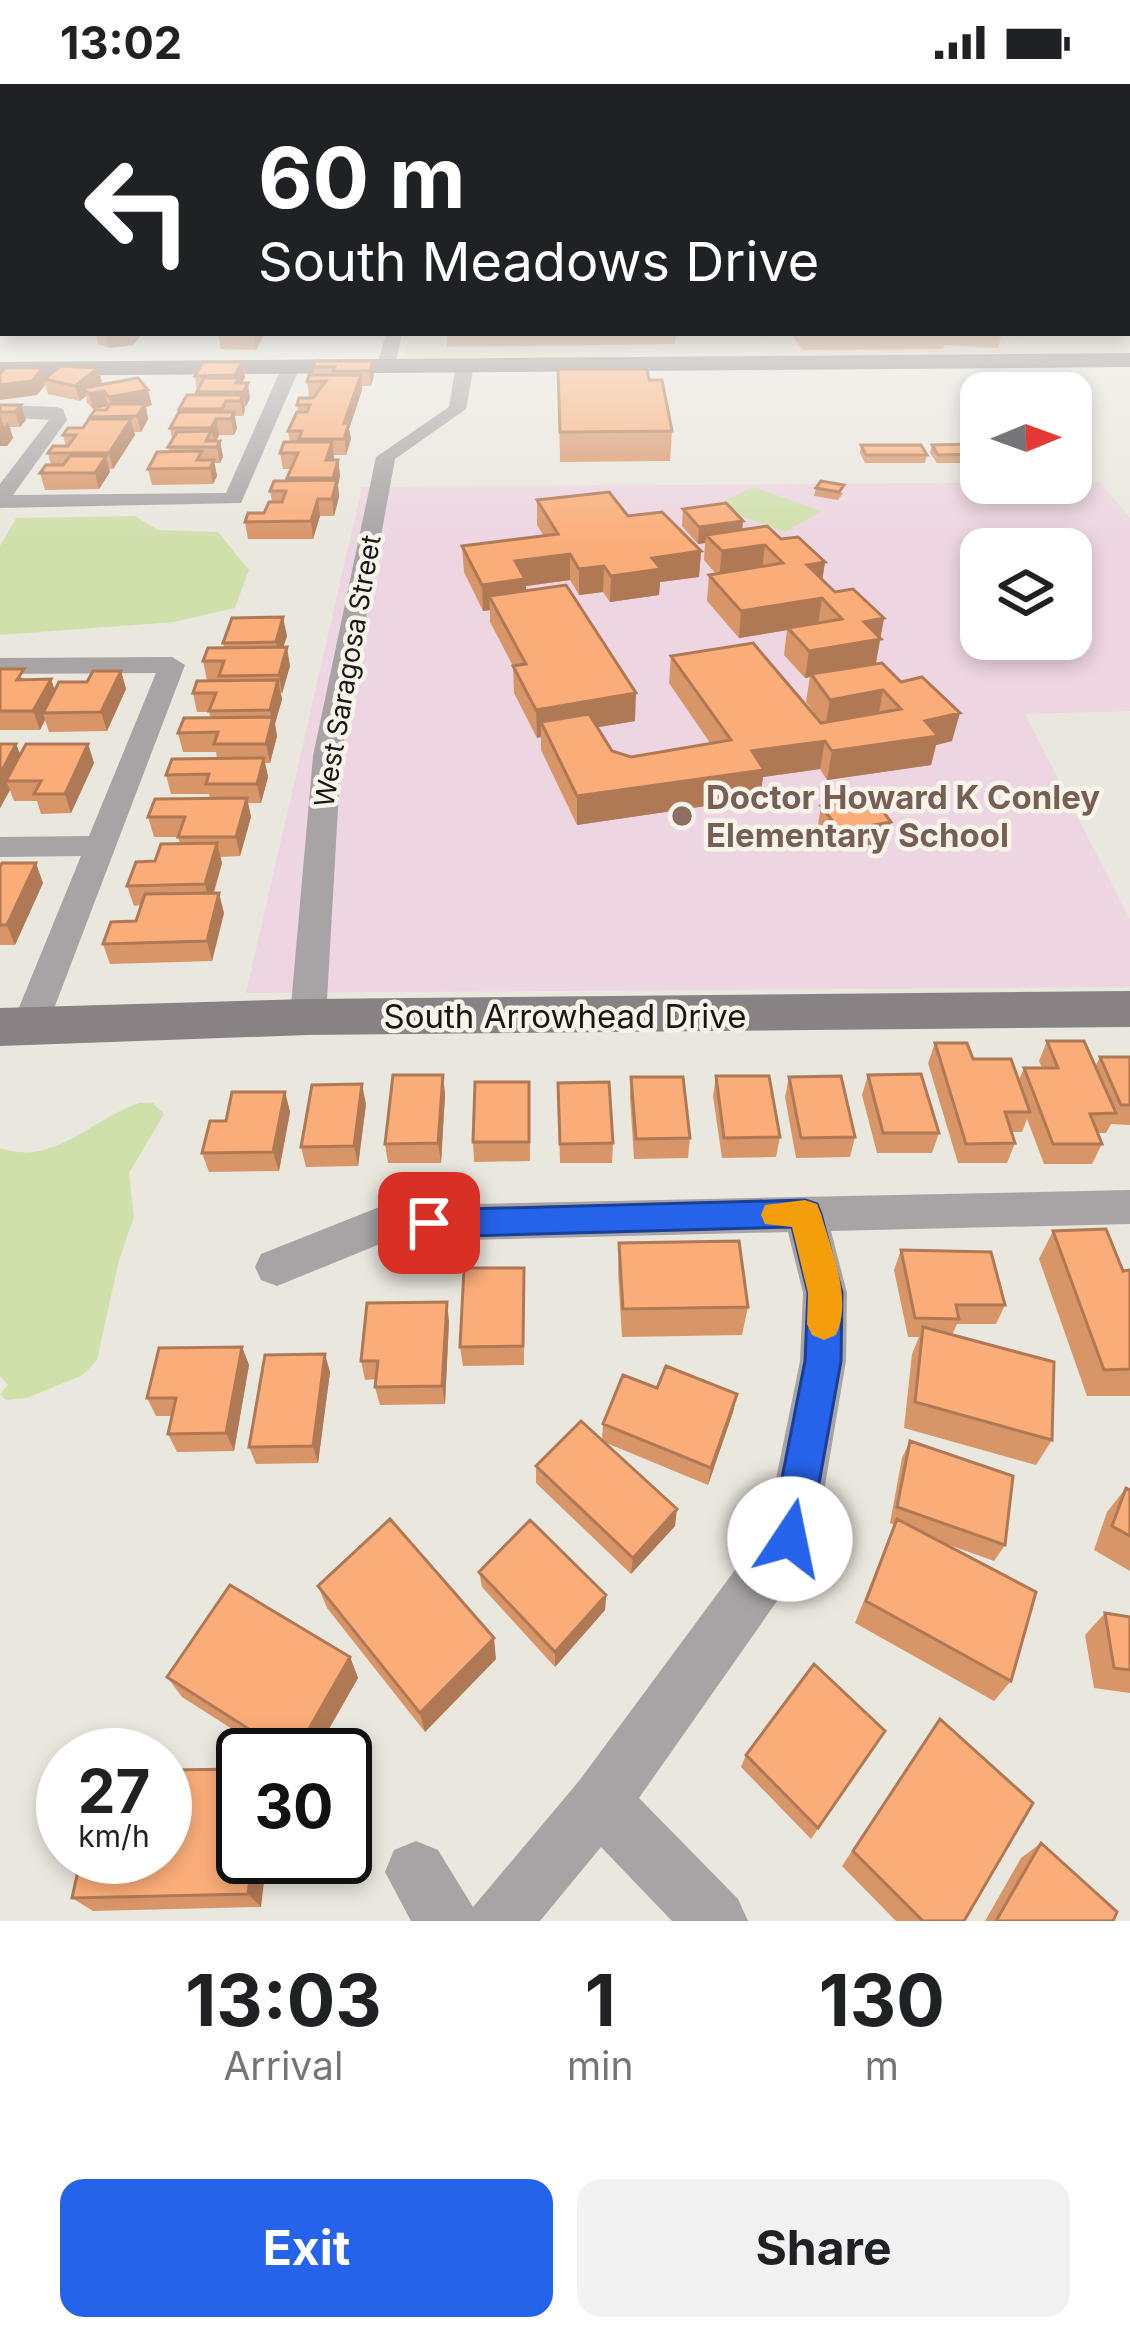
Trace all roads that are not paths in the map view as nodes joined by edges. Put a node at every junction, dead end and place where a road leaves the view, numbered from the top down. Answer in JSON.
{"nodes":[{"id":1,"x":289,"y":372,"type":"edge"},
{"id":2,"x":464,"y":372,"type":"edge"},
{"id":3,"x":0,"y":411,"type":"edge"},
{"id":4,"x":0,"y":500,"type":"edge"},
{"id":5,"x":0,"y":667,"type":"edge"},
{"id":6,"x":100,"y":846,"type":"junction"},
{"id":7,"x":0,"y":847,"type":"edge"},
{"id":8,"x":1130,"y":1009,"type":"edge"},
{"id":9,"x":308,"y":1017,"type":"junction"},
{"id":10,"x":14,"y":1027,"type":"edge"},
{"id":11,"x":1130,"y":1207,"type":"edge"},
{"id":12,"x":805,"y":1214,"type":"junction"},
{"id":13,"x":277,"y":1267,"type":"dead end"},
{"id":14,"x":600,"y":1802,"type":"junction"},
{"id":15,"x":500,"y":1921,"type":"edge"},
{"id":16,"x":716,"y":1921,"type":"edge"}],
"edges":[{"from":1,"to":4,"type":"street"},
{"from":2,"to":9,"type":"street","name":"West Saragosa Street"},
{"from":3,"to":4,"type":"street"},
{"from":5,"to":6,"type":"street"},
{"from":6,"to":7,"type":"street"},
{"from":6,"to":10,"type":"street"},
{"from":8,"to":9,"type":"street","name":"South Arrowhead Drive"},
{"from":9,"to":10,"type":"street","name":"South Arrowhead Drive"},
{"from":11,"to":12,"type":"street"},
{"from":12,"to":13,"type":"street"},
{"from":12,"to":14,"type":"street"},
{"from":14,"to":15,"type":"street"},
{"from":14,"to":16,"type":"street"}]}
